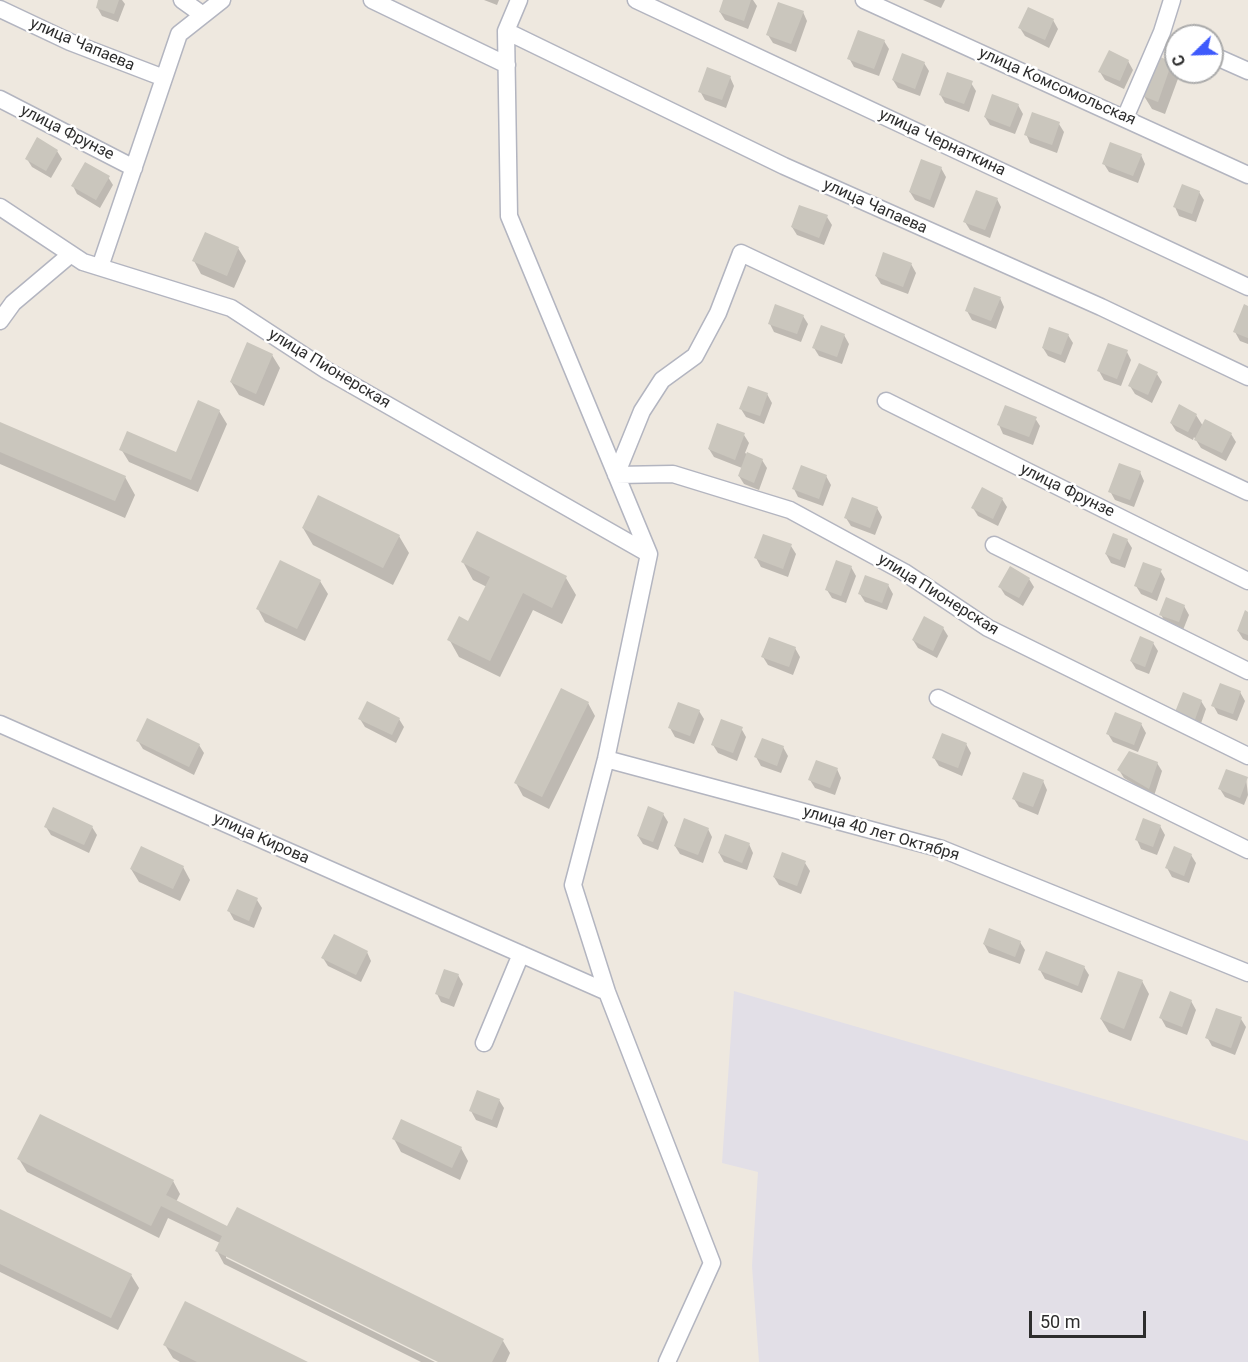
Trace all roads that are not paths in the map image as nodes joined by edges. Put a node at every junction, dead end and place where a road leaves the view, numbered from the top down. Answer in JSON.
{"nodes":[{"id":1,"x":182,"y":0,"type":"edge"},
{"id":2,"x":222,"y":0,"type":"edge"},
{"id":3,"x":372,"y":0,"type":"edge"},
{"id":4,"x":519,"y":0,"type":"edge"},
{"id":5,"x":636,"y":0,"type":"edge"},
{"id":6,"x":864,"y":0,"type":"edge"},
{"id":7,"x":1172,"y":0,"type":"edge"},
{"id":8,"x":0,"y":9,"type":"edge"},
{"id":9,"x":203,"y":15,"type":"junction"},
{"id":10,"x":1170,"y":24,"type":"edge"},
{"id":11,"x":506,"y":31,"type":"junction"},
{"id":12,"x":1164,"y":44,"type":"edge"},
{"id":13,"x":1224,"y":60,"type":"edge"},
{"id":14,"x":507,"y":65,"type":"junction"},
{"id":15,"x":1248,"y":71,"type":"edge"},
{"id":16,"x":164,"y":78,"type":"junction"},
{"id":17,"x":0,"y":99,"type":"edge"},
{"id":18,"x":1125,"y":118,"type":"junction"},
{"id":19,"x":134,"y":168,"type":"junction"},
{"id":20,"x":1248,"y":175,"type":"edge"},
{"id":21,"x":0,"y":207,"type":"edge"},
{"id":22,"x":71,"y":254,"type":"junction"},
{"id":23,"x":100,"y":267,"type":"junction"},
{"id":24,"x":1248,"y":286,"type":"edge"},
{"id":25,"x":7,"y":301,"type":"edge"},
{"id":26,"x":0,"y":321,"type":"edge"},
{"id":27,"x":1248,"y":377,"type":"edge"},
{"id":28,"x":886,"y":401,"type":"dead end"},
{"id":29,"x":616,"y":475,"type":"junction"},
{"id":30,"x":1248,"y":492,"type":"edge"},
{"id":31,"x":994,"y":545,"type":"dead end"},
{"id":32,"x":649,"y":554,"type":"junction"},
{"id":33,"x":1248,"y":581,"type":"edge"},
{"id":34,"x":1248,"y":671,"type":"edge"},
{"id":35,"x":938,"y":698,"type":"dead end"},
{"id":36,"x":0,"y":724,"type":"edge"},
{"id":37,"x":1248,"y":756,"type":"edge"},
{"id":38,"x":606,"y":759,"type":"junction"},
{"id":39,"x":1248,"y":850,"type":"edge"},
{"id":40,"x":521,"y":954,"type":"junction"},
{"id":41,"x":1248,"y":973,"type":"edge"},
{"id":42,"x":607,"y":992,"type":"junction"},
{"id":43,"x":484,"y":1043,"type":"dead end"},
{"id":44,"x":667,"y":1362,"type":"edge"}],
"edges":[{"from":1,"to":9,"type":"street"},
{"from":2,"to":9,"type":"street"},
{"from":3,"to":14,"type":"street"},
{"from":4,"to":11,"type":"street"},
{"from":5,"to":24,"type":"street","name":"улица Чернаткина"},
{"from":6,"to":18,"type":"street","name":"улица Комсомольская"},
{"from":7,"to":10,"type":"street"},
{"from":8,"to":16,"type":"street","name":"улица Чапаева"},
{"from":9,"to":16,"type":"street"},
{"from":11,"to":14,"type":"street"},
{"from":11,"to":27,"type":"street","name":"улица Чапаева"},
{"from":12,"to":18,"type":"street"},
{"from":13,"to":15,"type":"street"},
{"from":14,"to":29,"type":"street"},
{"from":16,"to":19,"type":"street"},
{"from":17,"to":19,"type":"street","name":"улица Фрунзе"},
{"from":18,"to":20,"type":"street","name":"улица Комсомольская"},
{"from":19,"to":23,"type":"street"},
{"from":21,"to":22,"type":"street","name":"улица Пионерская"},
{"from":22,"to":23,"type":"street","name":"улица Пионерская"},
{"from":22,"to":25,"type":"street"},
{"from":23,"to":32,"type":"street","name":"улица Пионерская"},
{"from":25,"to":26,"type":"street"},
{"from":28,"to":33,"type":"street","name":"улица Фрунзе"},
{"from":29,"to":30,"type":"street"},
{"from":29,"to":32,"type":"street"},
{"from":29,"to":37,"type":"street","name":"улица Пионерская"},
{"from":31,"to":34,"type":"street"},
{"from":32,"to":38,"type":"street"},
{"from":35,"to":39,"type":"street"},
{"from":36,"to":40,"type":"street","name":"улица Кирова"},
{"from":38,"to":41,"type":"street","name":"улица 40 лет Октября"},
{"from":38,"to":42,"type":"street"},
{"from":40,"to":42,"type":"street","name":"улица Кирова"},
{"from":40,"to":43,"type":"street"},
{"from":42,"to":44,"type":"street"}]}
